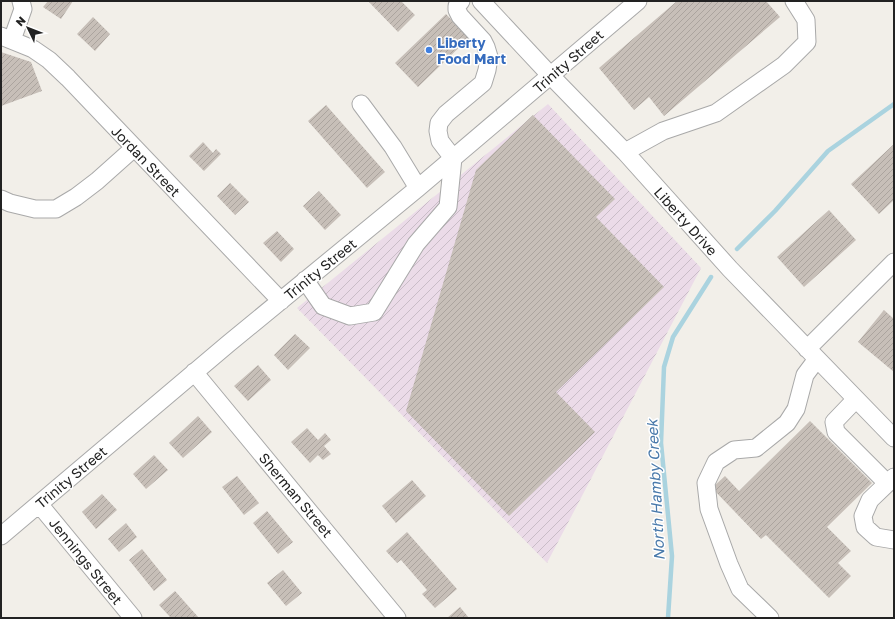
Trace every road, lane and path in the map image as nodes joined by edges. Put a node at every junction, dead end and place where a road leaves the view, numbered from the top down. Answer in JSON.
{"nodes":[{"id":1,"x":21,"y":1,"type":"edge"},
{"id":2,"x":461,"y":1,"type":"edge"},
{"id":3,"x":481,"y":1,"type":"edge"},
{"id":4,"x":638,"y":1,"type":"edge"},
{"id":5,"x":794,"y":1,"type":"edge"},
{"id":6,"x":501,"y":22,"type":"junction"},
{"id":7,"x":6,"y":38,"type":"edge"},
{"id":8,"x":483,"y":41,"type":"junction"},
{"id":9,"x":551,"y":76,"type":"junction"},
{"id":10,"x":361,"y":104,"type":"dead end"},
{"id":11,"x":134,"y":148,"type":"junction"},
{"id":12,"x":625,"y":152,"type":"junction"},
{"id":13,"x":453,"y":158,"type":"junction"},
{"id":14,"x":418,"y":188,"type":"junction"},
{"id":15,"x":1,"y":199,"type":"edge"},
{"id":16,"x":894,"y":262,"type":"edge"},
{"id":17,"x":305,"y":280,"type":"junction"},
{"id":18,"x":281,"y":301,"type":"junction"},
{"id":19,"x":812,"y":354,"type":"junction"},
{"id":20,"x":194,"y":372,"type":"junction"},
{"id":21,"x":856,"y":399,"type":"junction"},
{"id":22,"x":894,"y":438,"type":"edge"},
{"id":23,"x":891,"y":480,"type":"edge"},
{"id":24,"x":39,"y":504,"type":"junction"},
{"id":25,"x":1,"y":536,"type":"edge"},
{"id":26,"x":894,"y":540,"type":"edge"},
{"id":27,"x":133,"y":618,"type":"edge"},
{"id":28,"x":397,"y":618,"type":"edge"},
{"id":29,"x":770,"y":618,"type":"edge"}],
"edges":[{"from":1,"to":7,"type":"street"},
{"from":2,"to":8,"type":"street"},
{"from":3,"to":6,"type":"street","name":"Liberty Drive"},
{"from":4,"to":9,"type":"street","name":"Trinity Street"},
{"from":5,"to":12,"type":"street"},
{"from":6,"to":8,"type":"street"},
{"from":6,"to":9,"type":"street","name":"Liberty Drive"},
{"from":7,"to":11,"type":"street","name":"Jordan Street"},
{"from":8,"to":13,"type":"street"},
{"from":9,"to":12,"type":"street","name":"Liberty Drive"},
{"from":9,"to":13,"type":"street","name":"Trinity Street"},
{"from":10,"to":14,"type":"street"},
{"from":11,"to":15,"type":"street"},
{"from":11,"to":18,"type":"street","name":"Jordan Street"},
{"from":12,"to":19,"type":"street","name":"Liberty Drive"},
{"from":13,"to":14,"type":"street","name":"Trinity Street"},
{"from":13,"to":17,"type":"street"},
{"from":14,"to":17,"type":"street","name":"Trinity Street"},
{"from":16,"to":19,"type":"street"},
{"from":17,"to":18,"type":"street","name":"Trinity Street"},
{"from":18,"to":20,"type":"street","name":"Trinity Street"},
{"from":19,"to":21,"type":"street","name":"Liberty Drive"},
{"from":19,"to":29,"type":"street"},
{"from":20,"to":24,"type":"street","name":"Trinity Street"},
{"from":20,"to":28,"type":"street","name":"Sherman Street"},
{"from":21,"to":22,"type":"street","name":"Liberty Drive"},
{"from":21,"to":23,"type":"street"},
{"from":23,"to":26,"type":"street"},
{"from":24,"to":25,"type":"street","name":"Trinity Street"},
{"from":24,"to":27,"type":"street","name":"Jennings Street"}]}
